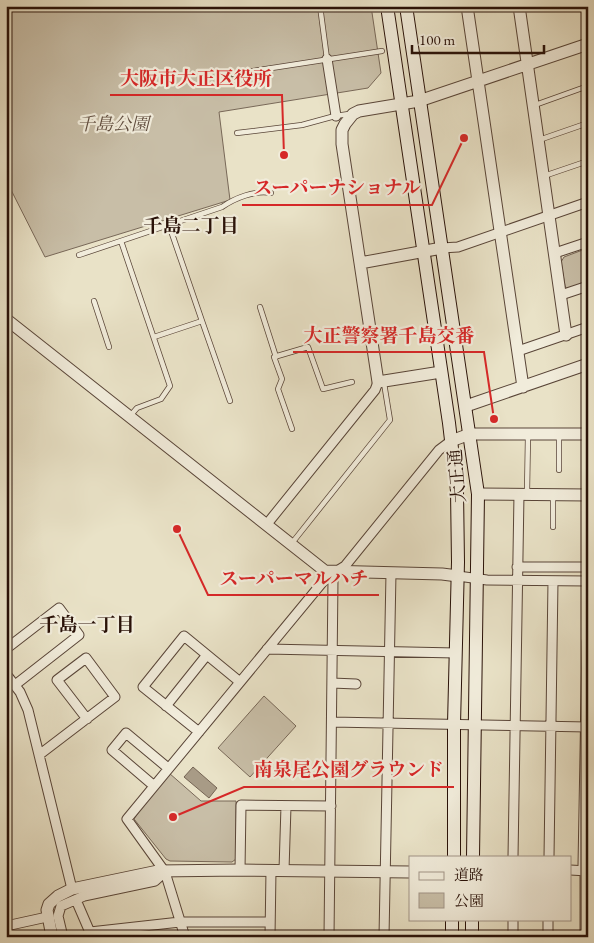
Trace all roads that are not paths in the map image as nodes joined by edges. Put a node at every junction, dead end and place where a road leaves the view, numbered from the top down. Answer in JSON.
{"nodes":[{"id":1,"x":320,"y":6,"type":"edge"},
{"id":2,"x":387,"y":6,"type":"edge"},
{"id":3,"x":406,"y":6,"type":"edge"},
{"id":4,"x":467,"y":6,"type":"edge"},
{"id":5,"x":519,"y":6,"type":"edge"},
{"id":6,"x":588,"y":44,"type":"edge"},
{"id":7,"x":382,"y":51,"type":"dead end"},
{"id":8,"x":327,"y":59,"type":"junction"},
{"id":9,"x":528,"y":65,"type":"junction"},
{"id":10,"x":233,"y":74,"type":"dead end"},
{"id":11,"x":478,"y":81,"type":"junction"},
{"id":12,"x":588,"y":86,"type":"edge"},
{"id":13,"x":420,"y":101,"type":"junction"},
{"id":14,"x":401,"y":103,"type":"junction"},
{"id":15,"x":534,"y":105,"type":"junction"},
{"id":16,"x":353,"y":114,"type":"junction"},
{"id":17,"x":336,"y":116,"type":"junction"},
{"id":18,"x":588,"y":123,"type":"edge"},
{"id":19,"x":237,"y":133,"type":"dead end"},
{"id":20,"x":539,"y":140,"type":"junction"},
{"id":21,"x":588,"y":161,"type":"edge"},
{"id":22,"x":544,"y":176,"type":"junction"},
{"id":23,"x":271,"y":193,"type":"dead end"},
{"id":24,"x":588,"y":202,"type":"edge"},
{"id":25,"x":549,"y":216,"type":"junction"},
{"id":26,"x":169,"y":225,"type":"junction"},
{"id":27,"x":501,"y":233,"type":"junction"},
{"id":28,"x":121,"y":241,"type":"junction"},
{"id":29,"x":588,"y":242,"type":"edge"},
{"id":30,"x":442,"y":248,"type":"junction"},
{"id":31,"x":423,"y":252,"type":"junction"},
{"id":32,"x":555,"y":254,"type":"junction"},
{"id":33,"x":79,"y":255,"type":"dead end"},
{"id":34,"x":360,"y":263,"type":"junction"},
{"id":35,"x":588,"y":286,"type":"edge"},
{"id":36,"x":561,"y":295,"type":"junction"},
{"id":37,"x":94,"y":301,"type":"dead end"},
{"id":38,"x":260,"y":307,"type":"dead end"},
{"id":39,"x":6,"y":318,"type":"edge"},
{"id":40,"x":202,"y":321,"type":"junction"},
{"id":41,"x":588,"y":327,"type":"edge"},
{"id":42,"x":566,"y":334,"type":"junction"},
{"id":43,"x":154,"y":336,"type":"junction"},
{"id":44,"x":109,"y":347,"type":"dead end"},
{"id":45,"x":518,"y":351,"type":"junction"},
{"id":46,"x":276,"y":356,"type":"junction"},
{"id":47,"x":588,"y":364,"type":"edge"},
{"id":48,"x":441,"y":372,"type":"junction"},
{"id":49,"x":352,"y":382,"type":"dead end"},
{"id":50,"x":381,"y":382,"type":"junction"},
{"id":51,"x":523,"y":387,"type":"junction"},
{"id":52,"x":230,"y":401,"type":"dead end"},
{"id":53,"x":466,"y":406,"type":"junction"},
{"id":54,"x":130,"y":416,"type":"junction"},
{"id":55,"x":292,"y":429,"type":"dead end"},
{"id":56,"x":470,"y":434,"type":"junction"},
{"id":57,"x":528,"y":434,"type":"junction"},
{"id":58,"x":559,"y":434,"type":"junction"},
{"id":59,"x":588,"y":434,"type":"edge"},
{"id":60,"x":451,"y":441,"type":"junction"},
{"id":61,"x":559,"y":470,"type":"dead end"},
{"id":62,"x":478,"y":494,"type":"junction"},
{"id":63,"x":523,"y":494,"type":"junction"},
{"id":64,"x":554,"y":494,"type":"junction"},
{"id":65,"x":588,"y":495,"type":"edge"},
{"id":66,"x":267,"y":524,"type":"junction"},
{"id":67,"x":554,"y":527,"type":"dead end"},
{"id":68,"x":291,"y":544,"type":"junction"},
{"id":69,"x":517,"y":567,"type":"junction"},
{"id":70,"x":588,"y":567,"type":"edge"},
{"id":71,"x":336,"y":573,"type":"junction"},
{"id":72,"x":390,"y":573,"type":"junction"},
{"id":73,"x":458,"y":576,"type":"junction"},
{"id":74,"x":477,"y":579,"type":"junction"},
{"id":75,"x":517,"y":580,"type":"junction"},
{"id":76,"x":553,"y":581,"type":"junction"},
{"id":77,"x":588,"y":581,"type":"edge"},
{"id":78,"x":588,"y":641,"type":"edge"},
{"id":79,"x":6,"y":649,"type":"edge"},
{"id":80,"x":267,"y":650,"type":"junction"},
{"id":81,"x":333,"y":650,"type":"junction"},
{"id":82,"x":389,"y":651,"type":"junction"},
{"id":83,"x":456,"y":653,"type":"junction"},
{"id":84,"x":206,"y":656,"type":"junction"},
{"id":85,"x":6,"y":674,"type":"edge"},
{"id":86,"x":240,"y":682,"type":"junction"},
{"id":87,"x":332,"y":683,"type":"junction"},
{"id":88,"x":356,"y":684,"type":"dead end"},
{"id":89,"x":15,"y":685,"type":"junction"},
{"id":90,"x":166,"y":706,"type":"junction"},
{"id":91,"x":87,"y":719,"type":"junction"},
{"id":92,"x":332,"y":722,"type":"junction"},
{"id":93,"x":388,"y":723,"type":"junction"},
{"id":94,"x":454,"y":724,"type":"junction"},
{"id":95,"x":474,"y":724,"type":"junction"},
{"id":96,"x":516,"y":725,"type":"junction"},
{"id":97,"x":550,"y":726,"type":"junction"},
{"id":98,"x":587,"y":727,"type":"edge"},
{"id":99,"x":199,"y":732,"type":"junction"},
{"id":100,"x":39,"y":755,"type":"junction"},
{"id":101,"x":168,"y":768,"type":"junction"},
{"id":102,"x":587,"y":769,"type":"edge"},
{"id":103,"x":153,"y":785,"type":"junction"},
{"id":104,"x":286,"y":806,"type":"junction"},
{"id":105,"x":331,"y":806,"type":"junction"},
{"id":106,"x":454,"y":856,"type":"edge"},
{"id":107,"x":472,"y":856,"type":"edge"},
{"id":108,"x":513,"y":856,"type":"edge"},
{"id":109,"x":549,"y":856,"type":"edge"},
{"id":110,"x":240,"y":870,"type":"junction"},
{"id":111,"x":271,"y":870,"type":"junction"},
{"id":112,"x":284,"y":870,"type":"junction"},
{"id":113,"x":572,"y":870,"type":"edge"},
{"id":114,"x":330,"y":871,"type":"junction"},
{"id":115,"x":384,"y":871,"type":"junction"},
{"id":116,"x":587,"y":871,"type":"edge"},
{"id":117,"x":165,"y":872,"type":"junction"},
{"id":118,"x":409,"y":872,"type":"edge"},
{"id":119,"x":74,"y":895,"type":"junction"},
{"id":120,"x":47,"y":917,"type":"junction"},
{"id":121,"x":452,"y":920,"type":"edge"},
{"id":122,"x":472,"y":920,"type":"edge"},
{"id":123,"x":513,"y":920,"type":"edge"},
{"id":124,"x":548,"y":920,"type":"edge"},
{"id":125,"x":180,"y":922,"type":"junction"},
{"id":126,"x":270,"y":922,"type":"junction"},
{"id":127,"x":6,"y":926,"type":"edge"},
{"id":128,"x":91,"y":934,"type":"edge"},
{"id":129,"x":52,"y":937,"type":"edge"},
{"id":130,"x":63,"y":937,"type":"edge"},
{"id":131,"x":184,"y":937,"type":"edge"},
{"id":132,"x":270,"y":937,"type":"edge"},
{"id":133,"x":329,"y":937,"type":"edge"},
{"id":134,"x":384,"y":937,"type":"edge"},
{"id":135,"x":452,"y":937,"type":"edge"},
{"id":136,"x":472,"y":937,"type":"edge"},
{"id":137,"x":513,"y":937,"type":"edge"},
{"id":138,"x":548,"y":937,"type":"edge"},
{"id":139,"x":586,"y":937,"type":"edge"}],
"edges":[{"from":1,"to":8,"type":"lane"},
{"from":2,"to":14,"type":"main road","name":"大正通"},
{"from":3,"to":13,"type":"main road","name":"大正通"},
{"from":4,"to":11,"type":"street"},
{"from":5,"to":9,"type":"street"},
{"from":6,"to":9,"type":"street"},
{"from":7,"to":8,"type":"lane"},
{"from":8,"to":10,"type":"lane"},
{"from":8,"to":17,"type":"street"},
{"from":9,"to":11,"type":"street"},
{"from":9,"to":15,"type":"street"},
{"from":11,"to":13,"type":"street"},
{"from":11,"to":27,"type":"street"},
{"from":12,"to":15,"type":"lane"},
{"from":13,"to":14,"type":"street"},
{"from":13,"to":30,"type":"main road","name":"大正通"},
{"from":14,"to":16,"type":"street"},
{"from":14,"to":31,"type":"main road","name":"大正通"},
{"from":15,"to":20,"type":"street"},
{"from":16,"to":17,"type":"lane"},
{"from":16,"to":34,"type":"street"},
{"from":17,"to":19,"type":"lane"},
{"from":18,"to":20,"type":"lane"},
{"from":20,"to":22,"type":"street"},
{"from":21,"to":22,"type":"lane"},
{"from":22,"to":25,"type":"street"},
{"from":23,"to":26,"type":"lane"},
{"from":24,"to":25,"type":"street"},
{"from":25,"to":27,"type":"street"},
{"from":25,"to":32,"type":"street"},
{"from":26,"to":28,"type":"lane"},
{"from":26,"to":40,"type":"lane"},
{"from":27,"to":30,"type":"street"},
{"from":27,"to":45,"type":"street"},
{"from":28,"to":33,"type":"lane"},
{"from":28,"to":43,"type":"lane"},
{"from":29,"to":32,"type":"street"},
{"from":30,"to":31,"type":"street"},
{"from":30,"to":53,"type":"main road","name":"大正通"},
{"from":31,"to":34,"type":"street"},
{"from":31,"to":48,"type":"main road","name":"大正通"},
{"from":32,"to":36,"type":"street"},
{"from":34,"to":50,"type":"street"},
{"from":35,"to":36,"type":"street"},
{"from":36,"to":42,"type":"street"},
{"from":37,"to":44,"type":"lane"},
{"from":38,"to":46,"type":"lane"},
{"from":39,"to":54,"type":"street"},
{"from":40,"to":43,"type":"lane"},
{"from":40,"to":52,"type":"lane"},
{"from":41,"to":42,"type":"street"},
{"from":42,"to":45,"type":"street"},
{"from":43,"to":54,"type":"lane"},
{"from":45,"to":51,"type":"street"},
{"from":46,"to":49,"type":"lane"},
{"from":46,"to":55,"type":"lane"},
{"from":47,"to":51,"type":"street"},
{"from":48,"to":50,"type":"street"},
{"from":48,"to":60,"type":"main road","name":"大正通"},
{"from":50,"to":66,"type":"street"},
{"from":50,"to":68,"type":"lane"},
{"from":51,"to":53,"type":"street"},
{"from":53,"to":56,"type":"main road","name":"大正通"},
{"from":54,"to":66,"type":"street"},
{"from":56,"to":57,"type":"street"},
{"from":56,"to":60,"type":"street"},
{"from":56,"to":62,"type":"main road","name":"大正通"},
{"from":57,"to":58,"type":"street"},
{"from":57,"to":63,"type":"lane"},
{"from":58,"to":59,"type":"street"},
{"from":58,"to":61,"type":"lane"},
{"from":60,"to":71,"type":"street"},
{"from":60,"to":73,"type":"main road","name":"大正通"},
{"from":62,"to":63,"type":"street"},
{"from":62,"to":74,"type":"main road","name":"大正通"},
{"from":63,"to":64,"type":"street"},
{"from":63,"to":69,"type":"street"},
{"from":64,"to":65,"type":"street"},
{"from":64,"to":67,"type":"lane"},
{"from":66,"to":68,"type":"street"},
{"from":68,"to":71,"type":"street"},
{"from":69,"to":70,"type":"street"},
{"from":69,"to":75,"type":"street"},
{"from":71,"to":72,"type":"street"},
{"from":71,"to":80,"type":"street"},
{"from":71,"to":81,"type":"street"},
{"from":72,"to":73,"type":"street"},
{"from":72,"to":82,"type":"street"},
{"from":73,"to":74,"type":"street"},
{"from":73,"to":83,"type":"main road","name":"大正通"},
{"from":74,"to":75,"type":"street"},
{"from":74,"to":95,"type":"main road","name":"大正通"},
{"from":75,"to":76,"type":"street"},
{"from":75,"to":96,"type":"street"},
{"from":76,"to":77,"type":"street"},
{"from":76,"to":97,"type":"street"},
{"from":78,"to":98,"type":"street"},
{"from":79,"to":89,"type":"street"},
{"from":80,"to":81,"type":"street"},
{"from":80,"to":86,"type":"street"},
{"from":81,"to":82,"type":"street"},
{"from":81,"to":87,"type":"street"},
{"from":82,"to":83,"type":"street"},
{"from":82,"to":93,"type":"street"},
{"from":83,"to":94,"type":"main road","name":"大正通"},
{"from":84,"to":86,"type":"street"},
{"from":84,"to":90,"type":"street"},
{"from":84,"to":90,"type":"street"},
{"from":85,"to":89,"type":"street"},
{"from":86,"to":99,"type":"street"},
{"from":87,"to":88,"type":"street"},
{"from":87,"to":92,"type":"street"},
{"from":89,"to":100,"type":"street"},
{"from":90,"to":99,"type":"street"},
{"from":91,"to":91,"type":"street"},
{"from":91,"to":100,"type":"street"},
{"from":92,"to":93,"type":"street"},
{"from":92,"to":105,"type":"street"},
{"from":93,"to":94,"type":"street"},
{"from":93,"to":115,"type":"street"},
{"from":94,"to":95,"type":"street"},
{"from":94,"to":106,"type":"main road","name":"大正通"},
{"from":95,"to":96,"type":"street"},
{"from":95,"to":107,"type":"main road","name":"大正通"},
{"from":96,"to":97,"type":"street"},
{"from":96,"to":108,"type":"street"},
{"from":97,"to":98,"type":"street"},
{"from":97,"to":109,"type":"street"},
{"from":98,"to":102,"type":"street"},
{"from":99,"to":101,"type":"street"},
{"from":100,"to":119,"type":"street"},
{"from":101,"to":103,"type":"street"},
{"from":101,"to":103,"type":"street"},
{"from":102,"to":116,"type":"street"},
{"from":103,"to":117,"type":"street"},
{"from":104,"to":105,"type":"street"},
{"from":104,"to":110,"type":"street"},
{"from":104,"to":112,"type":"street"},
{"from":105,"to":114,"type":"street"},
{"from":110,"to":111,"type":"street"},
{"from":110,"to":117,"type":"street"},
{"from":111,"to":112,"type":"street"},
{"from":111,"to":126,"type":"street"},
{"from":112,"to":114,"type":"street"},
{"from":113,"to":116,"type":"street"},
{"from":114,"to":115,"type":"street"},
{"from":114,"to":133,"type":"street"},
{"from":115,"to":118,"type":"street"},
{"from":115,"to":134,"type":"street"},
{"from":116,"to":139,"type":"street"},
{"from":117,"to":119,"type":"street"},
{"from":117,"to":125,"type":"street"},
{"from":119,"to":120,"type":"street"},
{"from":119,"to":128,"type":"street"},
{"from":119,"to":130,"type":"street"},
{"from":120,"to":127,"type":"street"},
{"from":120,"to":129,"type":"street"},
{"from":121,"to":135,"type":"main road"},
{"from":122,"to":136,"type":"main road"},
{"from":123,"to":137,"type":"street"},
{"from":124,"to":138,"type":"street"},
{"from":125,"to":126,"type":"street"},
{"from":125,"to":128,"type":"street"},
{"from":125,"to":131,"type":"street"},
{"from":126,"to":132,"type":"street"}]}
